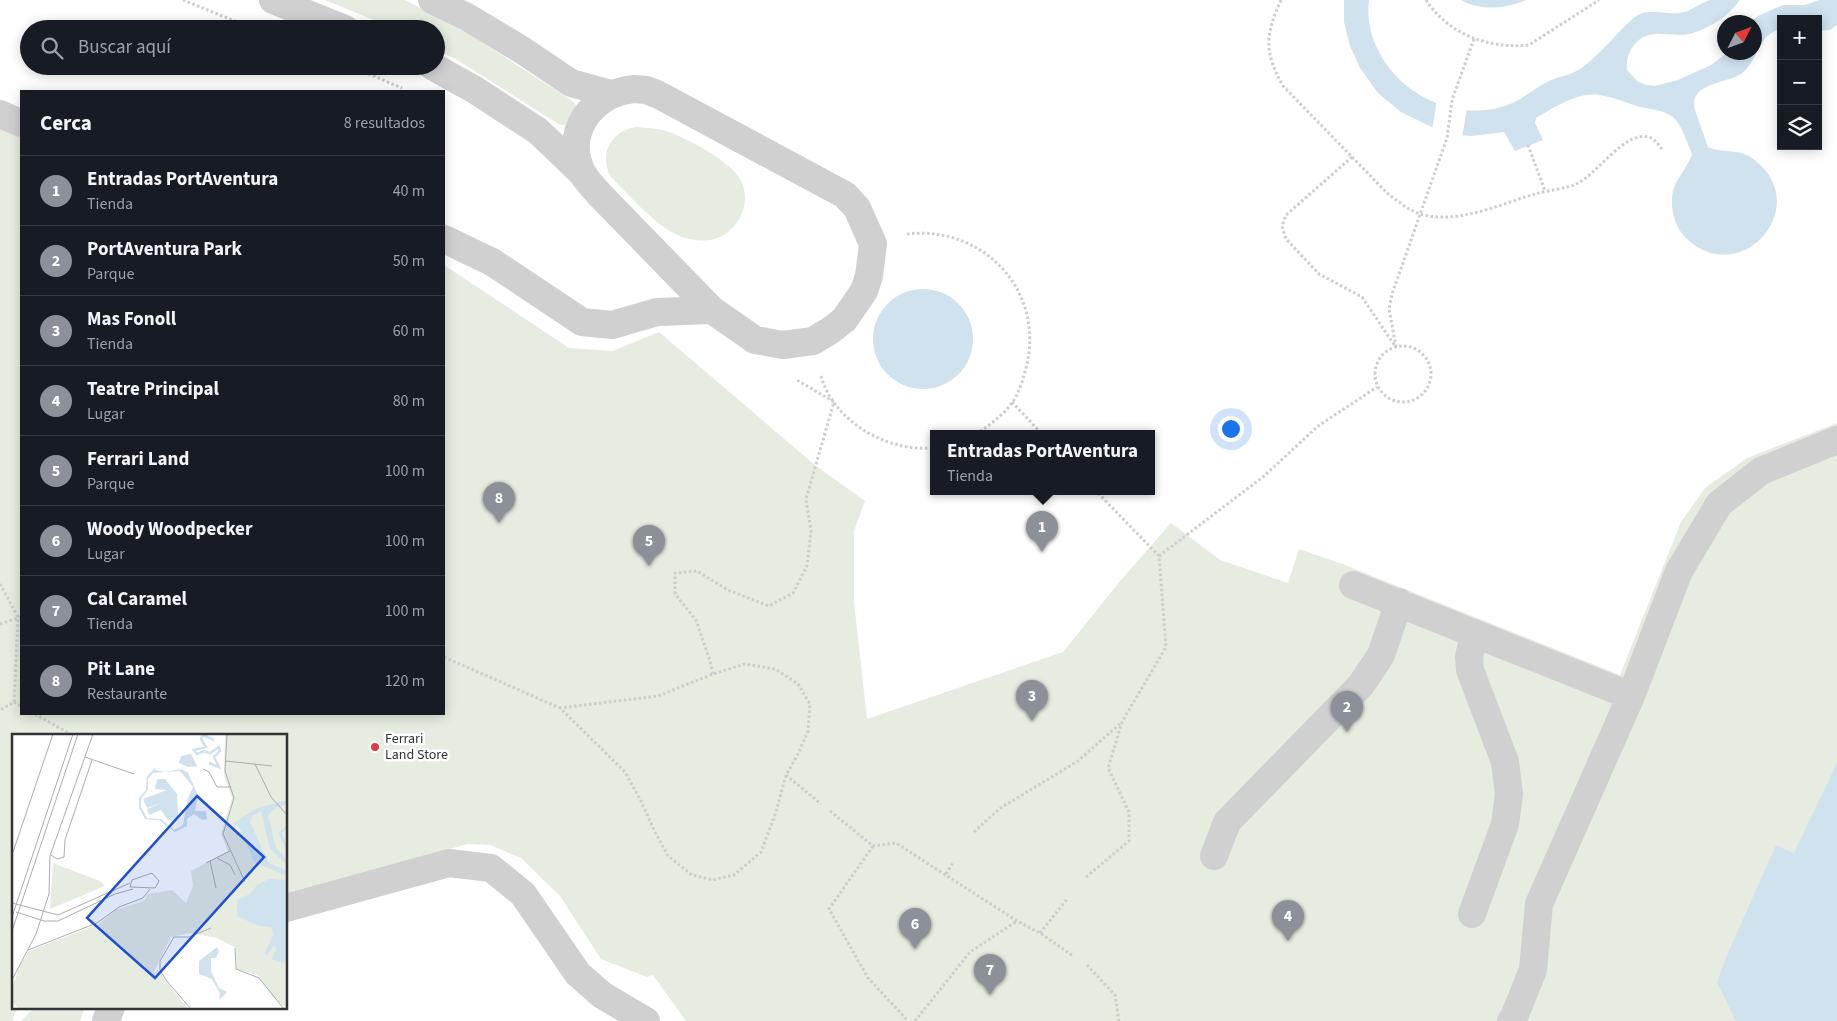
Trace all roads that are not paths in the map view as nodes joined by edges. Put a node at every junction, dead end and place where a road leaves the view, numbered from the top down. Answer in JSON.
{"nodes":[{"id":1,"x":273,"y":0,"type":"edge"},
{"id":2,"x":432,"y":0,"type":"edge"},
{"id":3,"x":323,"y":20,"type":"edge"},
{"id":4,"x":445,"y":73,"type":"edge"},
{"id":5,"x":611,"y":94,"type":"junction"},
{"id":6,"x":0,"y":114,"type":"edge"},
{"id":7,"x":20,"y":124,"type":"edge"},
{"id":8,"x":584,"y":175,"type":"junction"},
{"id":9,"x":445,"y":239,"type":"edge"},
{"id":10,"x":712,"y":310,"type":"junction"},
{"id":11,"x":1837,"y":440,"type":"edge"},
{"id":12,"x":1353,"y":585,"type":"dead end"},
{"id":13,"x":1399,"y":602,"type":"junction"},
{"id":14,"x":1474,"y":633,"type":"junction"},
{"id":15,"x":1630,"y":696,"type":"junction"},
{"id":16,"x":1214,"y":856,"type":"dead end"},
{"id":17,"x":288,"y":907,"type":"edge"},
{"id":18,"x":1472,"y":914,"type":"dead end"},
{"id":19,"x":111,"y":1008,"type":"edge"},
{"id":20,"x":106,"y":1021,"type":"edge"},
{"id":21,"x":646,"y":1021,"type":"edge"},
{"id":22,"x":1511,"y":1021,"type":"edge"}],
"edges":[{"from":1,"to":3,"type":"lane"},
{"from":2,"to":5,"type":"lane"},
{"from":4,"to":8,"type":"lane"},
{"from":5,"to":8,"type":"lane"},
{"from":5,"to":10,"type":"lane"},
{"from":6,"to":7,"type":"lane"},
{"from":8,"to":10,"type":"lane"},
{"from":9,"to":10,"type":"lane"},
{"from":11,"to":15,"type":"lane"},
{"from":12,"to":13,"type":"lane"},
{"from":13,"to":14,"type":"lane"},
{"from":13,"to":16,"type":"lane"},
{"from":14,"to":15,"type":"lane"},
{"from":14,"to":18,"type":"lane"},
{"from":15,"to":22,"type":"lane"},
{"from":17,"to":21,"type":"lane"},
{"from":19,"to":20,"type":"lane"}]}
